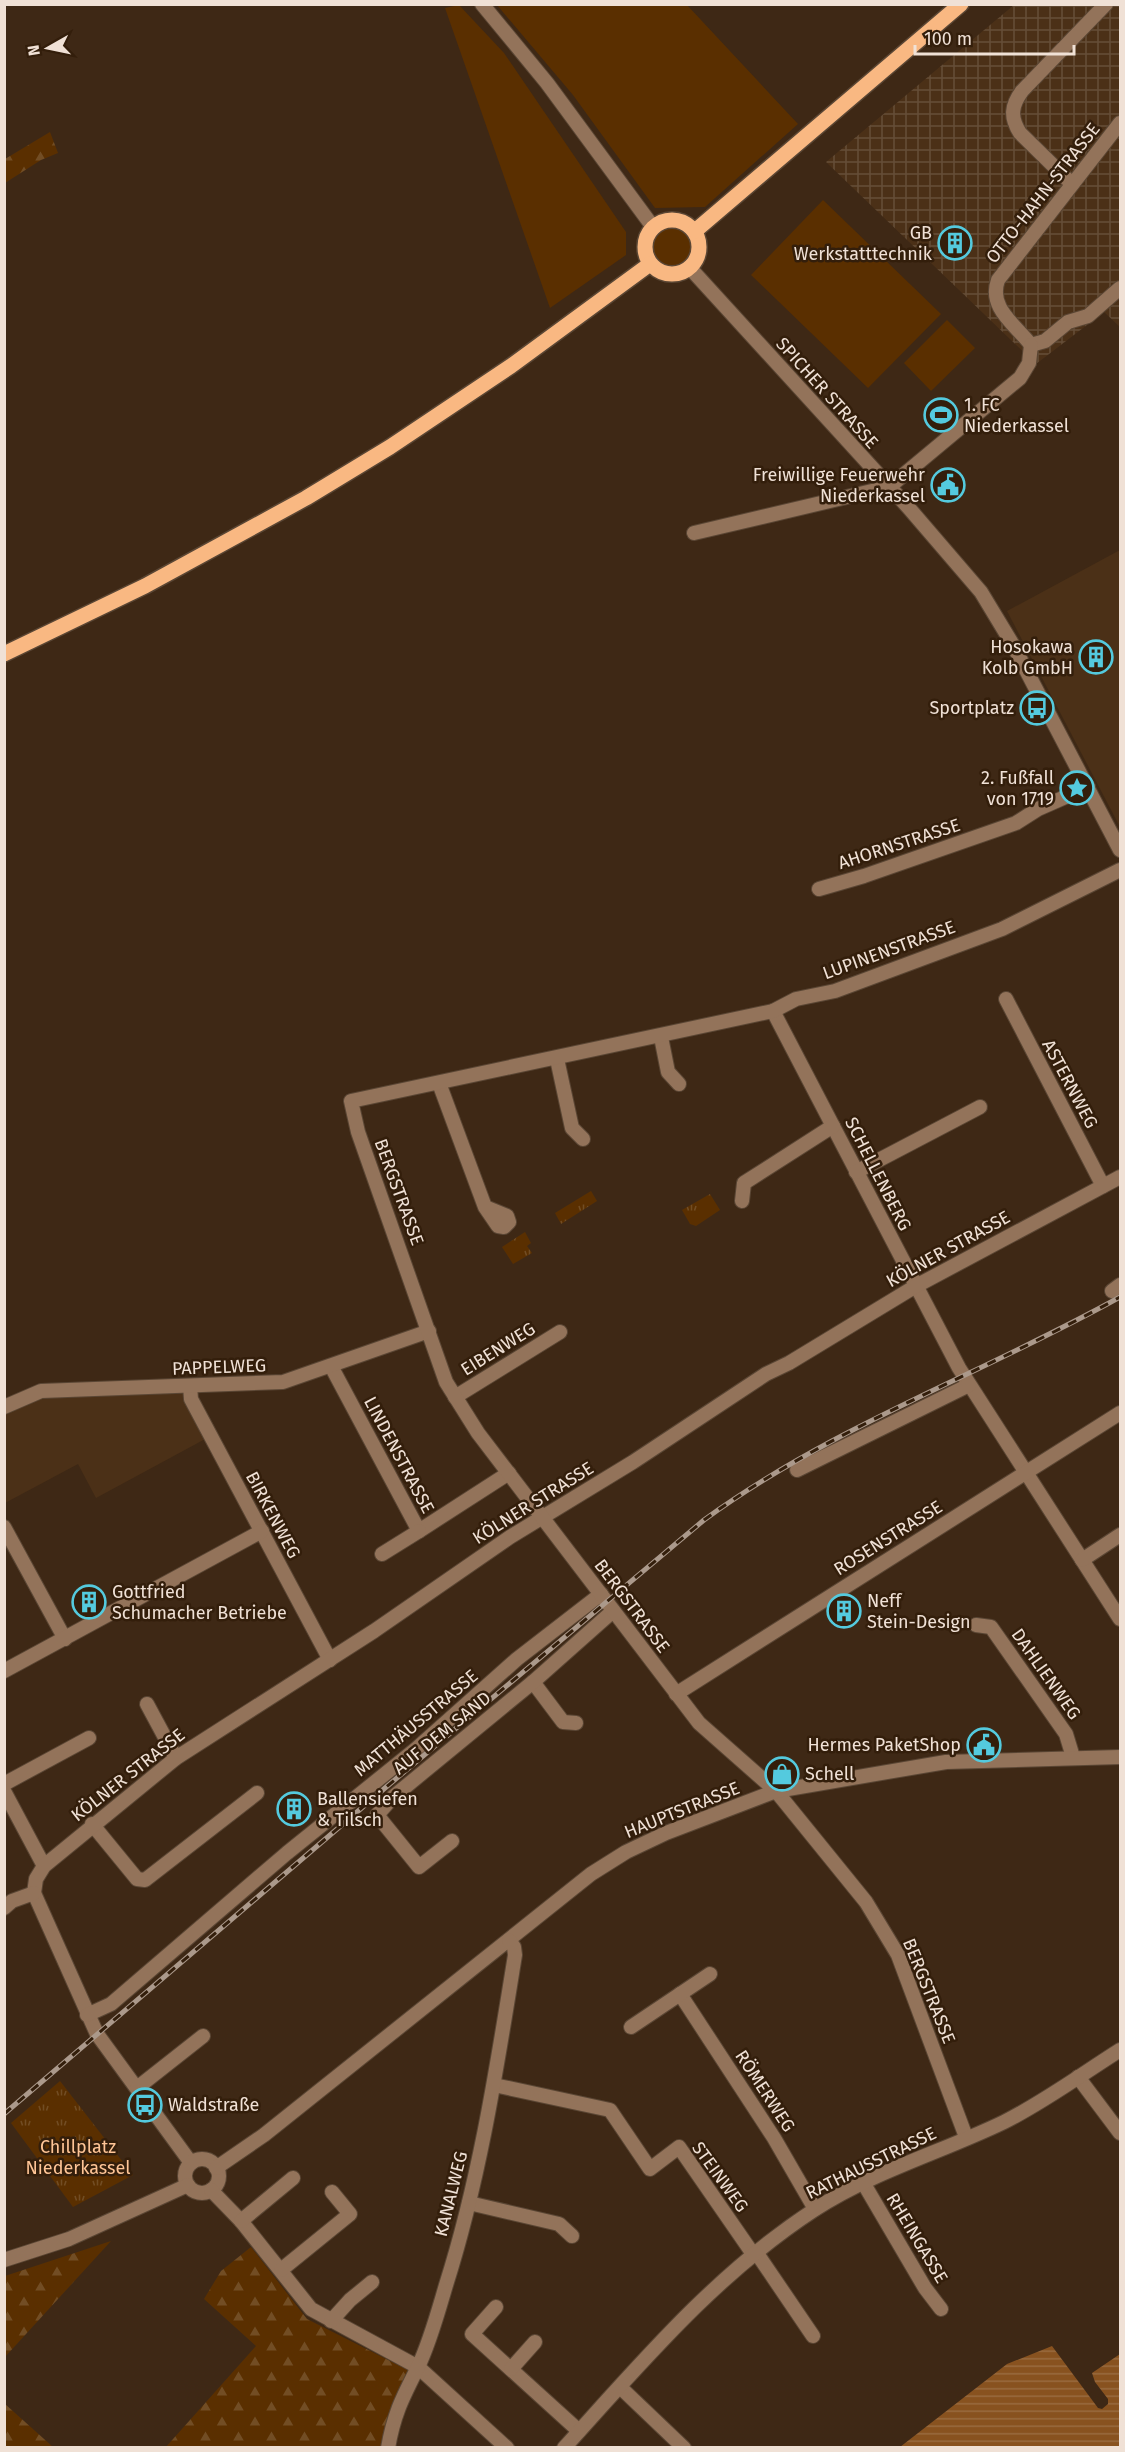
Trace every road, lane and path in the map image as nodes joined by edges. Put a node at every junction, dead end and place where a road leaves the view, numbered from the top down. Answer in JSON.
{"nodes":[{"id":1,"x":482,"y":4,"type":"edge"},
{"id":2,"x":961,"y":4,"type":"edge"},
{"id":3,"x":1106,"y":4,"type":"edge"},
{"id":4,"x":1120,"y":123,"type":"edge"},
{"id":5,"x":1072,"y":184,"type":"junction"},
{"id":6,"x":653,"y":227,"type":"junction"},
{"id":7,"x":695,"y":231,"type":"junction"},
{"id":8,"x":650,"y":264,"type":"junction"},
{"id":9,"x":690,"y":268,"type":"junction"},
{"id":10,"x":1120,"y":288,"type":"edge"},
{"id":11,"x":1115,"y":299,"type":"edge"},
{"id":12,"x":1031,"y":345,"type":"junction"},
{"id":13,"x":889,"y":487,"type":"junction"},
{"id":14,"x":693,"y":533,"type":"dead end"},
{"id":15,"x":4,"y":654,"type":"edge"},
{"id":16,"x":1088,"y":787,"type":"junction"},
{"id":17,"x":1120,"y":850,"type":"edge"},
{"id":18,"x":1120,"y":870,"type":"edge"},
{"id":19,"x":819,"y":889,"type":"dead end"},
{"id":20,"x":1006,"y":999,"type":"dead end"},
{"id":21,"x":773,"y":1011,"type":"junction"},
{"id":22,"x":660,"y":1036,"type":"junction"},
{"id":23,"x":557,"y":1059,"type":"junction"},
{"id":24,"x":439,"y":1083,"type":"junction"},
{"id":25,"x":679,"y":1084,"type":"dead end"},
{"id":26,"x":396,"y":1092,"type":"joint"},
{"id":27,"x":980,"y":1107,"type":"dead end"},
{"id":28,"x":833,"y":1126,"type":"junction"},
{"id":29,"x":583,"y":1139,"type":"dead end"},
{"id":30,"x":856,"y":1172,"type":"junction"},
{"id":31,"x":1120,"y":1177,"type":"edge"},
{"id":32,"x":1103,"y":1186,"type":"junction"},
{"id":33,"x":742,"y":1201,"type":"dead end"},
{"id":34,"x":485,"y":1207,"type":"dead end"},
{"id":35,"x":916,"y":1286,"type":"junction"},
{"id":36,"x":429,"y":1331,"type":"junction"},
{"id":37,"x":560,"y":1332,"type":"dead end"},
{"id":38,"x":331,"y":1366,"type":"junction"},
{"id":39,"x":969,"y":1385,"type":"junction"},
{"id":40,"x":190,"y":1386,"type":"junction"},
{"id":41,"x":455,"y":1397,"type":"junction"},
{"id":42,"x":4,"y":1407,"type":"edge"},
{"id":43,"x":1120,"y":1413,"type":"edge"},
{"id":44,"x":797,"y":1470,"type":"dead end"},
{"id":45,"x":1027,"y":1472,"type":"junction"},
{"id":46,"x":509,"y":1473,"type":"junction"},
{"id":47,"x":543,"y":1518,"type":"junction"},
{"id":48,"x":4,"y":1527,"type":"edge"},
{"id":49,"x":419,"y":1531,"type":"junction"},
{"id":50,"x":262,"y":1532,"type":"junction"},
{"id":51,"x":1120,"y":1535,"type":"edge"},
{"id":52,"x":382,"y":1554,"type":"dead end"},
{"id":53,"x":1082,"y":1560,"type":"junction"},
{"id":54,"x":601,"y":1594,"type":"junction"},
{"id":55,"x":613,"y":1611,"type":"junction"},
{"id":56,"x":1120,"y":1619,"type":"edge"},
{"id":57,"x":976,"y":1625,"type":"dead end"},
{"id":58,"x":65,"y":1639,"type":"junction"},
{"id":59,"x":330,"y":1660,"type":"junction"},
{"id":60,"x":4,"y":1671,"type":"edge"},
{"id":61,"x":533,"y":1682,"type":"junction"},
{"id":62,"x":676,"y":1694,"type":"junction"},
{"id":63,"x":147,"y":1704,"type":"dead end"},
{"id":64,"x":576,"y":1723,"type":"dead end"},
{"id":65,"x":89,"y":1738,"type":"dead end"},
{"id":66,"x":1073,"y":1757,"type":"junction"},
{"id":67,"x":1120,"y":1757,"type":"edge"},
{"id":68,"x":176,"y":1758,"type":"junction"},
{"id":69,"x":4,"y":1784,"type":"edge"},
{"id":70,"x":4,"y":1791,"type":"edge"},
{"id":71,"x":776,"y":1791,"type":"junction"},
{"id":72,"x":257,"y":1793,"type":"dead end"},
{"id":73,"x":92,"y":1824,"type":"junction"},
{"id":74,"x":453,"y":1841,"type":"dead end"},
{"id":75,"x":44,"y":1866,"type":"junction"},
{"id":76,"x":34,"y":1893,"type":"junction"},
{"id":77,"x":4,"y":1908,"type":"edge"},
{"id":78,"x":509,"y":1940,"type":"junction"},
{"id":79,"x":710,"y":1974,"type":"dead end"},
{"id":80,"x":680,"y":1994,"type":"junction"},
{"id":81,"x":87,"y":2015,"type":"junction"},
{"id":82,"x":631,"y":2026,"type":"dead end"},
{"id":83,"x":203,"y":2036,"type":"dead end"},
{"id":84,"x":1120,"y":2050,"type":"edge"},
{"id":85,"x":1078,"y":2077,"type":"junction"},
{"id":86,"x":494,"y":2085,"type":"junction"},
{"id":87,"x":137,"y":2088,"type":"junction"},
{"id":88,"x":1120,"y":2133,"type":"edge"},
{"id":89,"x":966,"y":2137,"type":"junction"},
{"id":90,"x":191,"y":2163,"type":"junction"},
{"id":91,"x":216,"y":2168,"type":"junction"},
{"id":92,"x":293,"y":2178,"type":"dead end"},
{"id":93,"x":864,"y":2184,"type":"junction"},
{"id":94,"x":188,"y":2186,"type":"junction"},
{"id":95,"x":211,"y":2190,"type":"junction"},
{"id":96,"x":332,"y":2192,"type":"dead end"},
{"id":97,"x":469,"y":2203,"type":"junction"},
{"id":98,"x":815,"y":2209,"type":"junction"},
{"id":99,"x":241,"y":2221,"type":"junction"},
{"id":100,"x":572,"y":2236,"type":"dead end"},
{"id":101,"x":754,"y":2253,"type":"junction"},
{"id":102,"x":4,"y":2260,"type":"edge"},
{"id":103,"x":281,"y":2270,"type":"junction"},
{"id":104,"x":372,"y":2282,"type":"dead end"},
{"id":105,"x":496,"y":2307,"type":"dead end"},
{"id":106,"x":941,"y":2309,"type":"dead end"},
{"id":107,"x":331,"y":2321,"type":"junction"},
{"id":108,"x":813,"y":2336,"type":"dead end"},
{"id":109,"x":536,"y":2342,"type":"dead end"},
{"id":110,"x":418,"y":2367,"type":"junction"},
{"id":111,"x":511,"y":2369,"type":"junction"},
{"id":112,"x":620,"y":2387,"type":"junction"},
{"id":113,"x":579,"y":2431,"type":"junction"},
{"id":114,"x":388,"y":2448,"type":"edge"},
{"id":115,"x":507,"y":2448,"type":"edge"},
{"id":116,"x":564,"y":2448,"type":"edge"},
{"id":117,"x":684,"y":2448,"type":"edge"}],
"edges":[{"from":1,"to":6,"type":"street"},
{"from":2,"to":7,"type":"main road"},
{"from":3,"to":5,"type":"street"},
{"from":4,"to":5,"type":"street","name":"OTTO-HAHN-STRASSE"},
{"from":5,"to":12,"type":"street","name":"OTTO-HAHN-STRASSE"},
{"from":6,"to":7,"type":"main road"},
{"from":6,"to":8,"type":"main road"},
{"from":7,"to":9,"type":"main road"},
{"from":8,"to":9,"type":"main road"},
{"from":8,"to":15,"type":"main road"},
{"from":9,"to":13,"type":"street","name":"SPICHER STRASSE"},
{"from":10,"to":11,"type":"street"},
{"from":11,"to":12,"type":"street"},
{"from":12,"to":13,"type":"street"},
{"from":13,"to":14,"type":"street"},
{"from":13,"to":16,"type":"street","name":"SPICHER STRASSE"},
{"from":16,"to":17,"type":"street","name":"SPICHER STRASSE"},
{"from":16,"to":19,"type":"street","name":"AHORNSTRASSE"},
{"from":18,"to":21,"type":"street","name":"LUPINENSTRASSE"},
{"from":20,"to":32,"type":"street","name":"ASTERNWEG"},
{"from":21,"to":22,"type":"street","name":"LUPINENSTRASSE"},
{"from":21,"to":28,"type":"street","name":"SCHELLENBERG"},
{"from":22,"to":23,"type":"street","name":"LUPINENSTRASSE"},
{"from":22,"to":25,"type":"street"},
{"from":23,"to":24,"type":"street","name":"LUPINENSTRASSE"},
{"from":23,"to":29,"type":"street"},
{"from":24,"to":26,"type":"street","name":"LUPINENSTRASSE"},
{"from":24,"to":34,"type":"street"},
{"from":26,"to":36,"type":"street","name":"BERGSTRASSE"},
{"from":27,"to":30,"type":"street"},
{"from":28,"to":30,"type":"street","name":"SCHELLENBERG"},
{"from":28,"to":33,"type":"street"},
{"from":30,"to":35,"type":"street","name":"SCHELLENBERG"},
{"from":31,"to":32,"type":"street","name":"KÖLNER STRASSE"},
{"from":32,"to":35,"type":"street","name":"KÖLNER STRASSE"},
{"from":35,"to":39,"type":"street","name":"SCHELLENBERG"},
{"from":35,"to":47,"type":"street","name":"KÖLNER STRASSE"},
{"from":36,"to":38,"type":"street","name":"PAPPELWEG"},
{"from":36,"to":41,"type":"street","name":"BERGSTRASSE"},
{"from":37,"to":41,"type":"street","name":"EIBENWEG"},
{"from":38,"to":40,"type":"street","name":"PAPPELWEG"},
{"from":38,"to":49,"type":"street","name":"LINDENSTRASSE"},
{"from":39,"to":44,"type":"street"},
{"from":39,"to":45,"type":"street","name":"SCHELLENBERG"},
{"from":40,"to":42,"type":"street","name":"PAPPELWEG"},
{"from":40,"to":50,"type":"street","name":"BIRKENWEG"},
{"from":41,"to":46,"type":"street","name":"BERGSTRASSE"},
{"from":43,"to":45,"type":"street","name":"ROSENSTRASSE"},
{"from":45,"to":53,"type":"street","name":"SCHELLENBERG"},
{"from":45,"to":62,"type":"street","name":"ROSENSTRASSE"},
{"from":46,"to":47,"type":"street","name":"BERGSTRASSE"},
{"from":46,"to":49,"type":"street","name":"LINDENSTRASSE"},
{"from":47,"to":54,"type":"street","name":"BERGSTRASSE"},
{"from":47,"to":59,"type":"street","name":"KÖLNER STRASSE"},
{"from":48,"to":58,"type":"street"},
{"from":49,"to":52,"type":"street"},
{"from":50,"to":58,"type":"street"},
{"from":50,"to":59,"type":"street","name":"BIRKENWEG"},
{"from":51,"to":53,"type":"street"},
{"from":53,"to":56,"type":"street","name":"SCHELLENBERG"},
{"from":54,"to":55,"type":"street","name":"BERGSTRASSE"},
{"from":54,"to":81,"type":"street","name":"MATTHÄUSSTRASSE"},
{"from":55,"to":61,"type":"street","name":"AUF DEM SAND"},
{"from":55,"to":62,"type":"street","name":"BERGSTRASSE"},
{"from":57,"to":66,"type":"street","name":"DAHLIENWEG"},
{"from":58,"to":60,"type":"street"},
{"from":59,"to":68,"type":"street","name":"KÖLNER STRASSE"},
{"from":61,"to":64,"type":"street"},
{"from":61,"to":74,"type":"street","name":"AUF DEM SAND"},
{"from":62,"to":71,"type":"street","name":"BERGSTRASSE"},
{"from":63,"to":68,"type":"street"},
{"from":65,"to":69,"type":"street"},
{"from":66,"to":67,"type":"street","name":"HAUPTSTRASSE"},
{"from":66,"to":71,"type":"street","name":"HAUPTSTRASSE"},
{"from":68,"to":73,"type":"street","name":"KÖLNER STRASSE"},
{"from":70,"to":75,"type":"street"},
{"from":71,"to":78,"type":"street","name":"HAUPTSTRASSE"},
{"from":71,"to":89,"type":"street","name":"BERGSTRASSE"},
{"from":72,"to":73,"type":"street"},
{"from":73,"to":75,"type":"street","name":"KÖLNER STRASSE"},
{"from":75,"to":76,"type":"street","name":"KÖLNER STRASSE"},
{"from":76,"to":77,"type":"street"},
{"from":76,"to":81,"type":"street"},
{"from":78,"to":86,"type":"street","name":"KANALWEG"},
{"from":78,"to":91,"type":"street","name":"HAUPTSTRASSE"},
{"from":79,"to":80,"type":"street"},
{"from":80,"to":82,"type":"street"},
{"from":80,"to":98,"type":"street","name":"RÖMERWEG"},
{"from":81,"to":87,"type":"street"},
{"from":83,"to":87,"type":"street"},
{"from":84,"to":85,"type":"street","name":"RATHAUSSTRASSE"},
{"from":85,"to":88,"type":"street"},
{"from":85,"to":89,"type":"street","name":"RATHAUSSTRASSE"},
{"from":86,"to":97,"type":"street","name":"KANALWEG"},
{"from":86,"to":101,"type":"street","name":"STEINWEG"},
{"from":87,"to":90,"type":"street"},
{"from":89,"to":93,"type":"street","name":"RATHAUSSTRASSE"},
{"from":90,"to":91,"type":"street"},
{"from":90,"to":94,"type":"street"},
{"from":91,"to":95,"type":"street"},
{"from":92,"to":99,"type":"street"},
{"from":93,"to":98,"type":"street","name":"RATHAUSSTRASSE"},
{"from":93,"to":106,"type":"street","name":"RHEINGASSE"},
{"from":94,"to":95,"type":"street"},
{"from":94,"to":102,"type":"street"},
{"from":95,"to":99,"type":"street"},
{"from":96,"to":103,"type":"street"},
{"from":97,"to":100,"type":"street"},
{"from":97,"to":110,"type":"street","name":"KANALWEG"},
{"from":98,"to":101,"type":"street","name":"RATHAUSSTRASSE"},
{"from":99,"to":103,"type":"street"},
{"from":101,"to":108,"type":"street"},
{"from":101,"to":112,"type":"street","name":"RATHAUSSTRASSE"},
{"from":103,"to":107,"type":"street"},
{"from":104,"to":107,"type":"street"},
{"from":105,"to":111,"type":"street"},
{"from":107,"to":110,"type":"street"},
{"from":109,"to":111,"type":"street"},
{"from":110,"to":114,"type":"street","name":"KANALWEG"},
{"from":110,"to":115,"type":"street"},
{"from":111,"to":113,"type":"street"},
{"from":112,"to":113,"type":"street","name":"RATHAUSSTRASSE"},
{"from":112,"to":117,"type":"street"},
{"from":113,"to":116,"type":"street","name":"RATHAUSSTRASSE"}]}
